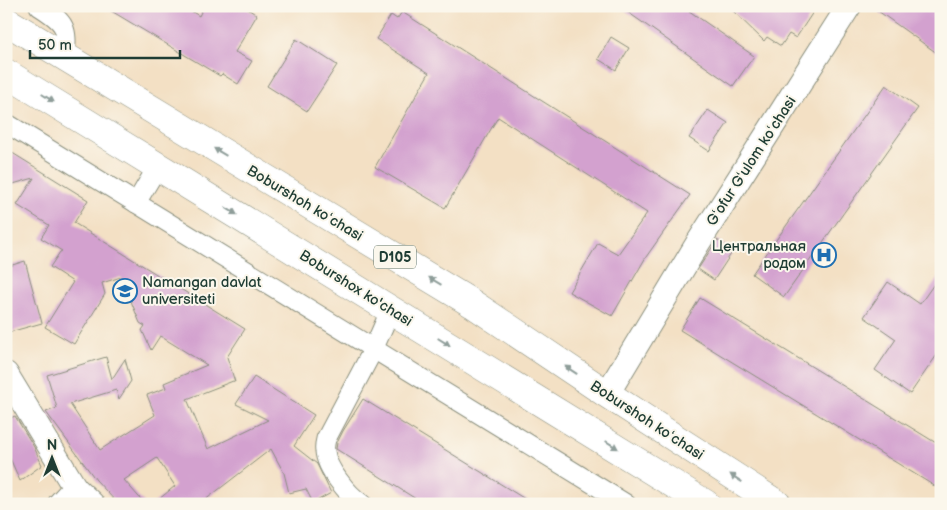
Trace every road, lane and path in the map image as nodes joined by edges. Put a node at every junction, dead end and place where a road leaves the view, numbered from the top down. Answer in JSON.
{"nodes":[{"id":1,"x":39,"y":6,"type":"edge"},
{"id":2,"x":849,"y":6,"type":"edge"},
{"id":3,"x":6,"y":21,"type":"edge"},
{"id":4,"x":65,"y":58,"type":"junction"},
{"id":5,"x":6,"y":73,"type":"edge"},
{"id":6,"x":6,"y":122,"type":"edge"},
{"id":7,"x":158,"y":166,"type":"junction"},
{"id":8,"x":136,"y":203,"type":"junction"},
{"id":9,"x":391,"y":309,"type":"junction"},
{"id":10,"x":373,"y":350,"type":"junction"},
{"id":11,"x":6,"y":374,"type":"edge"},
{"id":12,"x":607,"y":394,"type":"junction"},
{"id":13,"x":585,"y":428,"type":"junction"},
{"id":14,"x":68,"y":496,"type":"edge"},
{"id":15,"x":677,"y":496,"type":"edge"},
{"id":16,"x":92,"y":504,"type":"edge"},
{"id":17,"x":362,"y":504,"type":"edge"},
{"id":18,"x":626,"y":504,"type":"edge"},
{"id":19,"x":706,"y":504,"type":"edge"},
{"id":20,"x":777,"y":504,"type":"edge"}],
"edges":[{"from":1,"to":4,"type":"street"},
{"from":2,"to":12,"type":"street","name":"Gʻofur Gʻulom koʻchasi"},
{"from":3,"to":4,"type":"main road","name":"Boburshoh koʻchasi","number":"D105"},
{"from":12,"to":4,"type":"main road","name":"Boburshoh koʻchasi","number":"D105","one_way":true},
{"from":5,"to":7,"type":"main road","name":"Boburshox ko'chasi","one_way":true},
{"from":6,"to":8,"type":"street"},
{"from":7,"to":8,"type":"street"},
{"from":7,"to":9,"type":"main road","name":"Boburshox ko'chasi","one_way":true},
{"from":8,"to":10,"type":"street"},
{"from":9,"to":10,"type":"street"},
{"from":9,"to":13,"type":"main road","name":"Boburshox ko'chasi","one_way":true},
{"from":10,"to":17,"type":"street"},
{"from":10,"to":18,"type":"street"},
{"from":11,"to":14,"type":"street"},
{"from":12,"to":13,"type":"main road"},
{"from":20,"to":12,"type":"main road","name":"Boburshoh koʻchasi","number":"D105","one_way":true},
{"from":13,"to":15,"type":"main road","name":"Boburshox ko'chasi","one_way":true},
{"from":14,"to":16,"type":"street"},
{"from":15,"to":19,"type":"main road","name":"Boburshox ko'chasi"}]}
